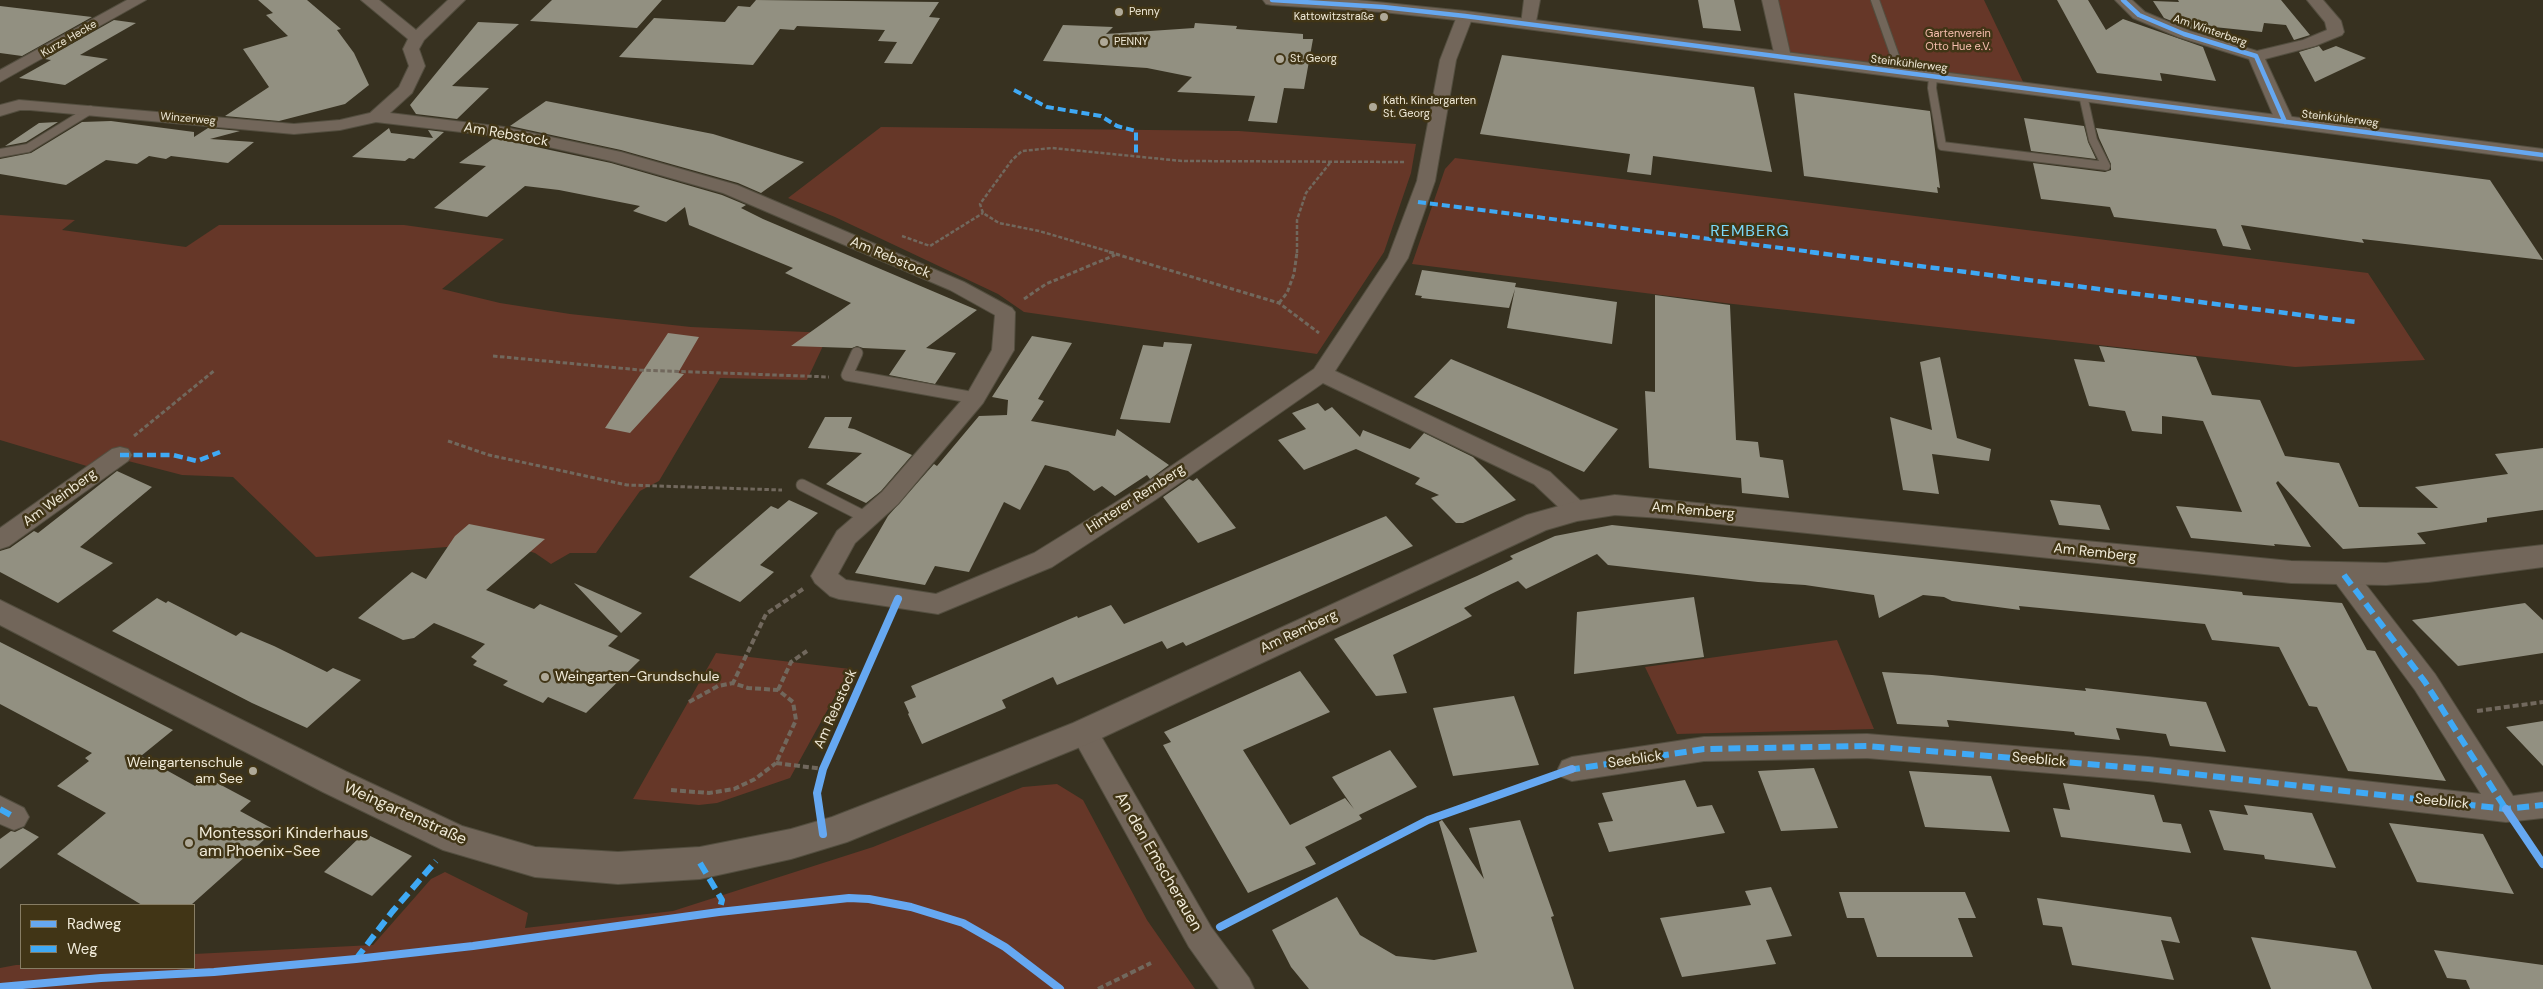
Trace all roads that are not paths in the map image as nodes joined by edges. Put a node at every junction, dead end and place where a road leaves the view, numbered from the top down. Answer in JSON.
{"nodes":[{"id":1,"x":369,"y":0,"type":"edge"},
{"id":2,"x":457,"y":0,"type":"edge"},
{"id":3,"x":1272,"y":0,"type":"edge"},
{"id":4,"x":1532,"y":0,"type":"edge"},
{"id":5,"x":1770,"y":0,"type":"edge"},
{"id":6,"x":1875,"y":0,"type":"edge"},
{"id":7,"x":2122,"y":0,"type":"edge"},
{"id":8,"x":2315,"y":0,"type":"edge"},
{"id":9,"x":129,"y":1,"type":"edge"},
{"id":10,"x":1292,"y":1,"type":"edge"},
{"id":11,"x":1465,"y":16,"type":"junction"},
{"id":12,"x":1529,"y":24,"type":"junction"},
{"id":13,"x":417,"y":38,"type":"junction"},
{"id":14,"x":2256,"y":56,"type":"junction"},
{"id":15,"x":1783,"y":57,"type":"junction"},
{"id":16,"x":1902,"y":73,"type":"junction"},
{"id":17,"x":1933,"y":77,"type":"junction"},
{"id":18,"x":0,"y":78,"type":"edge"},
{"id":19,"x":2082,"y":96,"type":"junction"},
{"id":20,"x":90,"y":110,"type":"junction"},
{"id":21,"x":0,"y":111,"type":"edge"},
{"id":22,"x":376,"y":117,"type":"junction"},
{"id":23,"x":2285,"y":122,"type":"junction"},
{"id":24,"x":0,"y":153,"type":"edge"},
{"id":25,"x":2543,"y":155,"type":"edge"},
{"id":26,"x":857,"y":353,"type":"dead end"},
{"id":27,"x":1322,"y":374,"type":"junction"},
{"id":28,"x":975,"y":398,"type":"junction"},
{"id":29,"x":120,"y":455,"type":"road end"},
{"id":30,"x":807,"y":487,"type":"road end"},
{"id":31,"x":1577,"y":511,"type":"junction"},
{"id":32,"x":867,"y":518,"type":"junction"},
{"id":33,"x":0,"y":540,"type":"edge"},
{"id":34,"x":2543,"y":556,"type":"edge"},
{"id":35,"x":2344,"y":575,"type":"junction"},
{"id":36,"x":824,"y":576,"type":"joint"},
{"id":37,"x":0,"y":611,"type":"edge"},
{"id":38,"x":1084,"y":732,"type":"junction"},
{"id":39,"x":1572,"y":769,"type":"dead end"},
{"id":40,"x":900,"y":804,"type":"joint"},
{"id":41,"x":2543,"y":805,"type":"edge"},
{"id":42,"x":2506,"y":809,"type":"junction"},
{"id":43,"x":1238,"y":989,"type":"edge"}],
"edges":[{"from":1,"to":13,"type":"street"},
{"from":2,"to":13,"type":"street"},
{"from":3,"to":10,"type":"street","name":"Steinkühlerweg"},
{"from":4,"to":12,"type":"street"},
{"from":5,"to":15,"type":"street"},
{"from":6,"to":16,"type":"lane"},
{"from":7,"to":14,"type":"street","name":"Am Winterberg"},
{"from":8,"to":14,"type":"street"},
{"from":9,"to":18,"type":"street","name":"Kurze Hecke"},
{"from":10,"to":11,"type":"street","name":"Steinkühlerweg"},
{"from":11,"to":12,"type":"street","name":"Steinkühlerweg"},
{"from":11,"to":27,"type":"street","name":"Hinterer Remberg"},
{"from":12,"to":15,"type":"street","name":"Steinkühlerweg"},
{"from":13,"to":22,"type":"street"},
{"from":14,"to":23,"type":"street","name":"Am Winterberg"},
{"from":15,"to":16,"type":"street","name":"Steinkühlerweg"},
{"from":16,"to":17,"type":"street","name":"Steinkühlerweg"},
{"from":17,"to":19,"type":"street","name":"Steinkühlerweg"},
{"from":17,"to":19,"type":"lane"},
{"from":19,"to":23,"type":"street","name":"Steinkühlerweg"},
{"from":20,"to":21,"type":"street","name":"Winzerweg"},
{"from":20,"to":22,"type":"street","name":"Winzerweg"},
{"from":20,"to":24,"type":"lane"},
{"from":22,"to":28,"type":"street","name":"Am Rebstock"},
{"from":23,"to":25,"type":"street","name":"Steinkühlerweg"},
{"from":26,"to":28,"type":"lane"},
{"from":27,"to":31,"type":"street"},
{"from":27,"to":36,"type":"street","name":"Hinterer Remberg"},
{"from":28,"to":32,"type":"street","name":"Am Rebstock"},
{"from":29,"to":33,"type":"street","name":"Am Weinberg"},
{"from":30,"to":32,"type":"lane"},
{"from":31,"to":35,"type":"street","name":"Am Remberg"},
{"from":31,"to":38,"type":"street","name":"Am Remberg"},
{"from":32,"to":36,"type":"street","name":"Am Rebstock"},
{"from":34,"to":35,"type":"street","name":"Am Remberg"},
{"from":35,"to":42,"type":"street"},
{"from":37,"to":40,"type":"street","name":"Weingartenstraße"},
{"from":38,"to":40,"type":"street","name":"Am Remberg"},
{"from":38,"to":43,"type":"street","name":"An den Emscherauen"},
{"from":39,"to":42,"type":"street","name":"Seeblick"},
{"from":41,"to":42,"type":"street","name":"Seeblick"}]}
